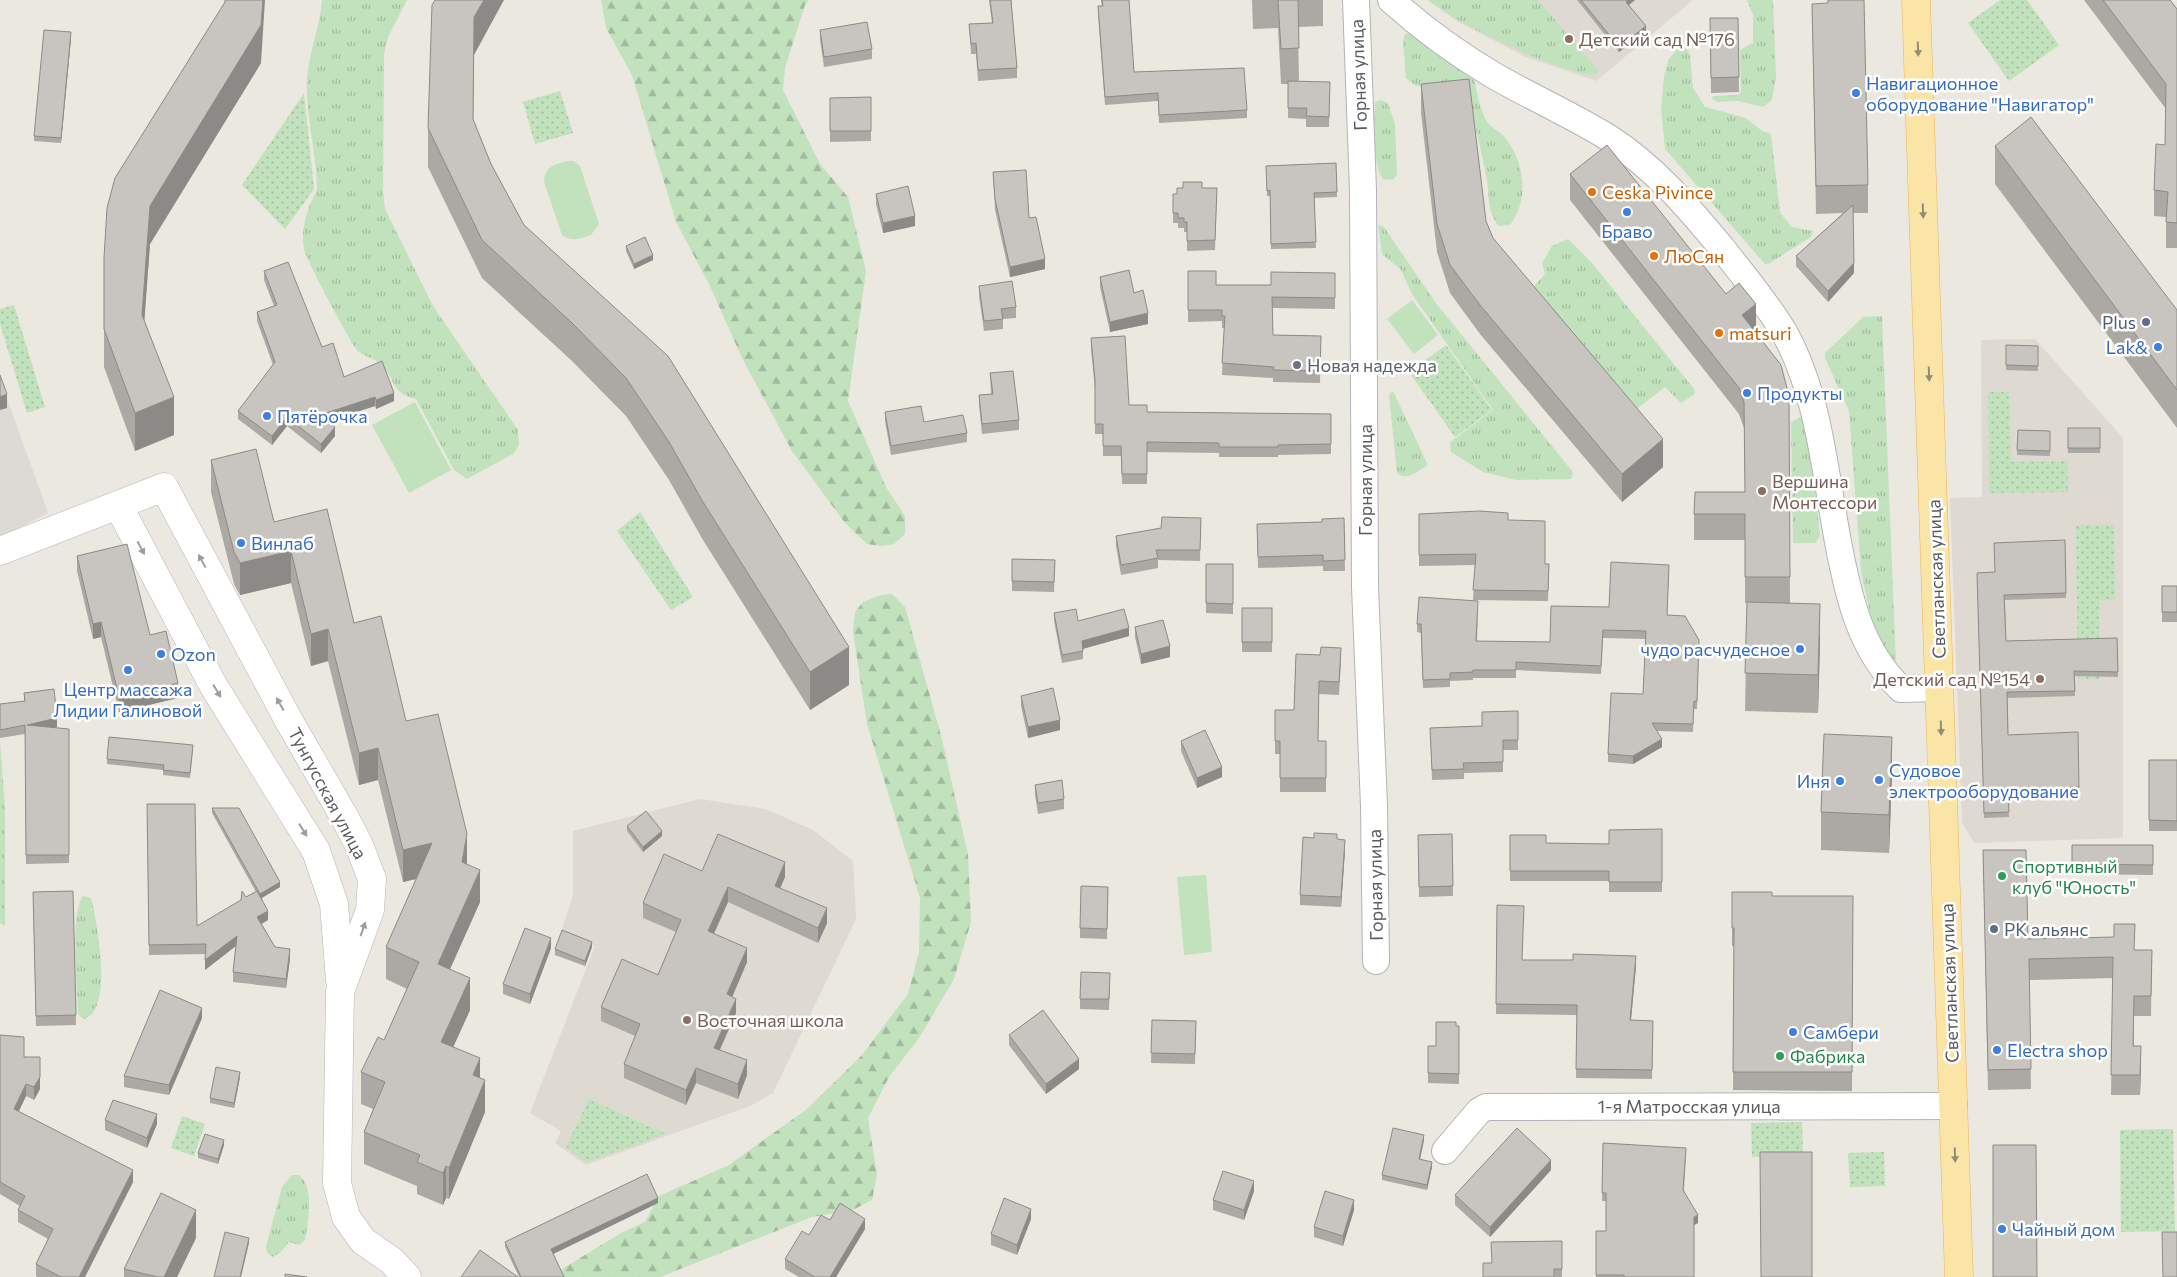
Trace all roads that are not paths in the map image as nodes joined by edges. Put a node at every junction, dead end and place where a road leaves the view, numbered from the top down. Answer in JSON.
{"nodes":[{"id":1,"x":1356,"y":0,"type":"edge"},
{"id":2,"x":1391,"y":0,"type":"edge"},
{"id":3,"x":1916,"y":0,"type":"edge"},
{"id":4,"x":118,"y":505,"type":"junction"},
{"id":5,"x":0,"y":551,"type":"edge"},
{"id":6,"x":1939,"y":688,"type":"junction"},
{"id":7,"x":1376,"y":960,"type":"dead end"},
{"id":8,"x":340,"y":992,"type":"junction"},
{"id":9,"x":1954,"y":1106,"type":"junction"},
{"id":10,"x":1445,"y":1151,"type":"dead end"},
{"id":11,"x":406,"y":1277,"type":"edge"},
{"id":12,"x":1959,"y":1277,"type":"edge"}],
"edges":[{"from":1,"to":7,"type":"street","name":"Горная улица"},
{"from":2,"to":6,"type":"street"},
{"from":3,"to":6,"type":"main road","name":"Светланская улица","one_way":true},
{"from":4,"to":5,"type":"main road"},
{"from":4,"to":8,"type":"main road","one_way":true},
{"from":8,"to":4,"type":"main road","name":"Тунгусская улица","one_way":true},
{"from":6,"to":9,"type":"main road","name":"Светланская улица","one_way":true},
{"from":8,"to":11,"type":"main road","name":"Тунгусская улица"},
{"from":9,"to":10,"type":"street","name":"1-я Матросская улица"},
{"from":9,"to":12,"type":"main road","name":"Светланская улица","one_way":true}]}
